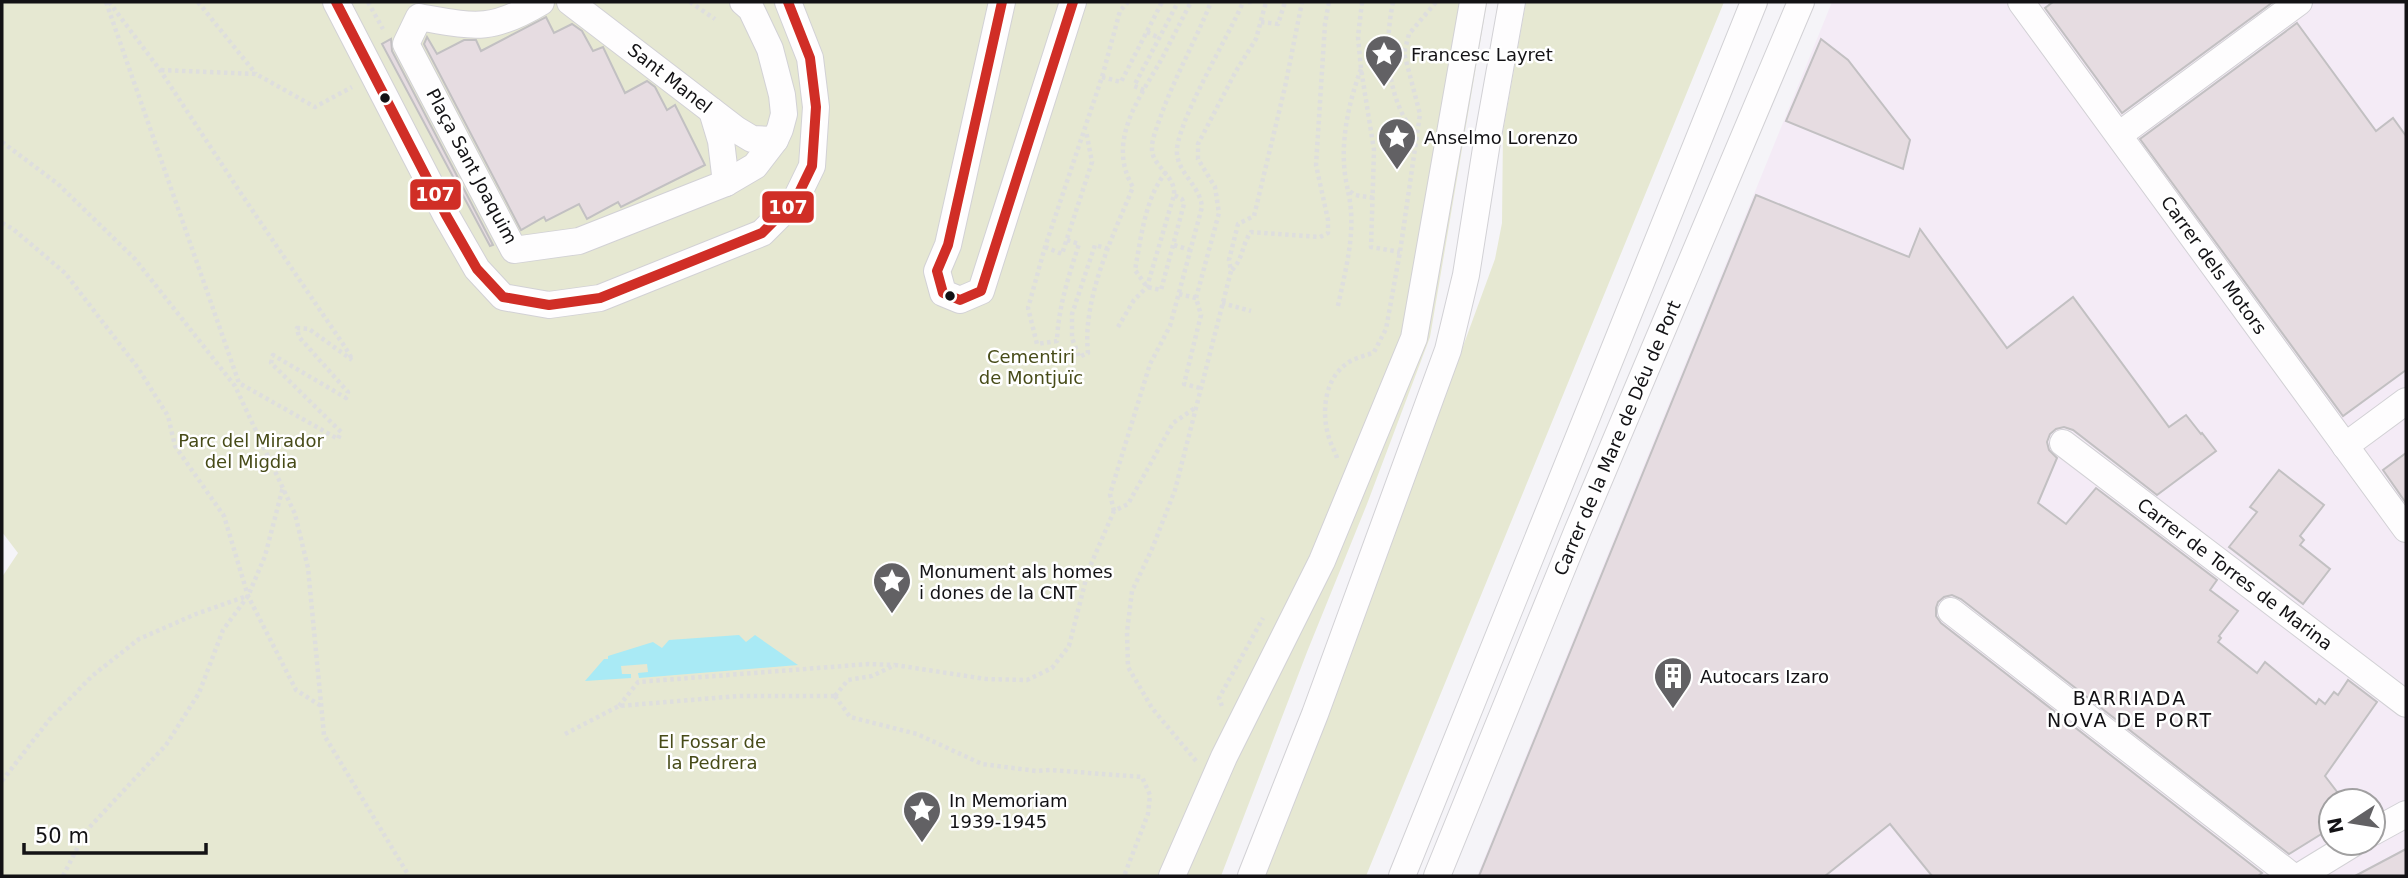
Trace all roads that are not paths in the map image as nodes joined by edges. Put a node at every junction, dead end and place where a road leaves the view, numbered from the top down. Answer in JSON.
{"nodes":[{"id":1,"x":336,"y":2,"type":"edge"},
{"id":2,"x":541,"y":2,"type":"edge"},
{"id":3,"x":570,"y":2,"type":"edge"},
{"id":4,"x":743,"y":2,"type":"edge"},
{"id":5,"x":788,"y":2,"type":"edge"},
{"id":6,"x":1002,"y":2,"type":"edge"},
{"id":7,"x":1073,"y":2,"type":"edge"},
{"id":8,"x":1473,"y":2,"type":"edge"},
{"id":9,"x":1512,"y":2,"type":"edge"},
{"id":10,"x":1754,"y":2,"type":"edge"},
{"id":11,"x":1801,"y":2,"type":"edge"},
{"id":12,"x":2299,"y":2,"type":"edge"},
{"id":13,"x":2026,"y":4,"type":"edge"},
{"id":14,"x":415,"y":9,"type":"edge"},
{"id":15,"x":712,"y":111,"type":"junction"},
{"id":16,"x":2119,"y":135,"type":"junction"},
{"id":17,"x":775,"y":141,"type":"junction"},
{"id":18,"x":726,"y":183,"type":"junction"},
{"id":19,"x":2406,"y":401,"type":"edge"},
{"id":20,"x":2063,"y":443,"type":"dead end"},
{"id":21,"x":2345,"y":446,"type":"junction"},
{"id":22,"x":2406,"y":529,"type":"edge"},
{"id":23,"x":1951,"y":611,"type":"dead end"},
{"id":24,"x":2406,"y":704,"type":"edge"},
{"id":25,"x":2406,"y":814,"type":"edge"},
{"id":26,"x":2387,"y":824,"type":"edge"},
{"id":27,"x":2336,"y":857,"type":"edge"},
{"id":28,"x":2317,"y":871,"type":"edge"},
{"id":29,"x":1172,"y":876,"type":"edge"},
{"id":30,"x":1251,"y":876,"type":"edge"},
{"id":31,"x":1402,"y":876,"type":"edge"},
{"id":32,"x":1437,"y":876,"type":"edge"},
{"id":33,"x":2292,"y":876,"type":"edge"}],
"edges":[{"from":1,"to":5,"type":"street"},
{"from":2,"to":14,"type":"street","name":"Plaça Sant Joaquim"},
{"from":3,"to":15,"type":"street","name":"Sant Manel"},
{"from":4,"to":17,"type":"street"},
{"from":6,"to":7,"type":"street"},
{"from":8,"to":29,"type":"street"},
{"from":9,"to":30,"type":"street"},
{"from":10,"to":31,"type":"street","name":"Carrer de la Mare de Déu de Port"},
{"from":11,"to":32,"type":"street","name":"Carrer de la Mare de Déu de Port"},
{"from":12,"to":16,"type":"street"},
{"from":13,"to":16,"type":"street","name":"Carrer dels Motors"},
{"from":14,"to":18,"type":"street","name":"Plaça Sant Joaquim"},
{"from":15,"to":17,"type":"street","name":"Sant Manel"},
{"from":15,"to":18,"type":"street"},
{"from":16,"to":21,"type":"street","name":"Carrer dels Motors"},
{"from":17,"to":18,"type":"street","name":"Plaça Sant Joaquim"},
{"from":19,"to":21,"type":"street"},
{"from":20,"to":24,"type":"street","name":"Carrer de Torres de Marina"},
{"from":21,"to":22,"type":"street","name":"Carrer dels Motors"},
{"from":23,"to":33,"type":"street"},
{"from":25,"to":26,"type":"street"},
{"from":27,"to":28,"type":"street"}]}
